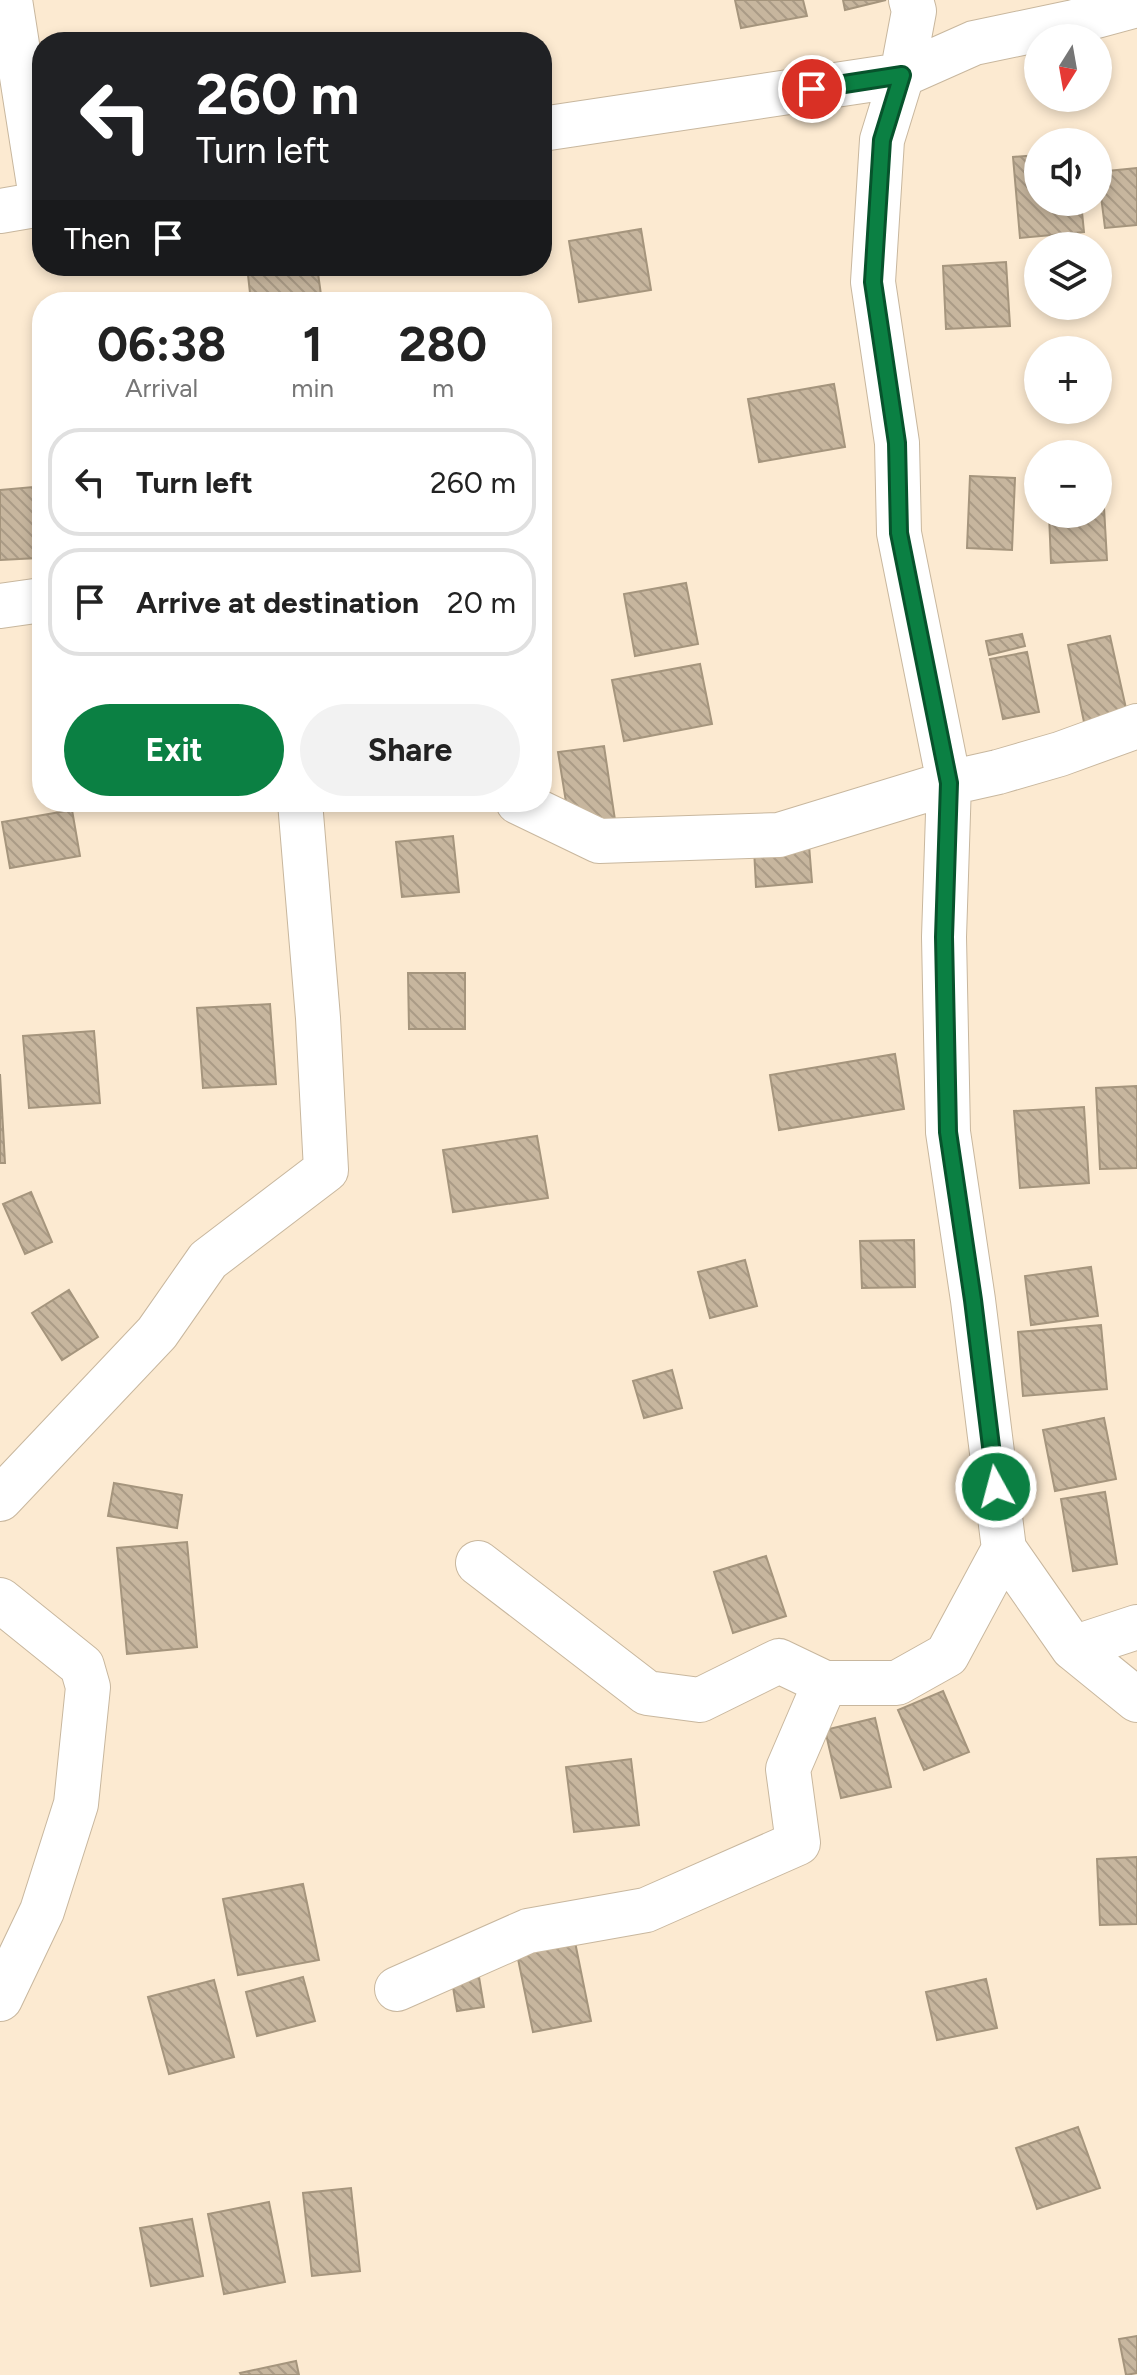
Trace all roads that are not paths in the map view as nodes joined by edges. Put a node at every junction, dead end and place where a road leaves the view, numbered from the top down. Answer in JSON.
{"nodes":[{"id":1,"x":10,"y":0,"type":"edge"},
{"id":2,"x":911,"y":0,"type":"edge"},
{"id":3,"x":1137,"y":5,"type":"edge"},
{"id":4,"x":902,"y":75,"type":"junction"},
{"id":5,"x":552,"y":128,"type":"edge"},
{"id":6,"x":32,"y":140,"type":"edge"},
{"id":7,"x":32,"y":206,"type":"edge"},
{"id":8,"x":0,"y":211,"type":"edge"},
{"id":9,"x":32,"y":601,"type":"edge"},
{"id":10,"x":0,"y":606,"type":"edge"},
{"id":11,"x":1137,"y":726,"type":"edge"},
{"id":12,"x":949,"y":783,"type":"junction"},
{"id":13,"x":301,"y":812,"type":"edge"},
{"id":14,"x":539,"y":812,"type":"edge"},
{"id":15,"x":0,"y":1499,"type":"edge"},
{"id":16,"x":1004,"y":1549,"type":"junction"},
{"id":17,"x":478,"y":1563,"type":"dead end"},
{"id":18,"x":0,"y":1600,"type":"edge"},
{"id":19,"x":1137,"y":1627,"type":"edge"},
{"id":20,"x":1073,"y":1648,"type":"junction"},
{"id":21,"x":825,"y":1683,"type":"junction"},
{"id":22,"x":1137,"y":1700,"type":"edge"},
{"id":23,"x":397,"y":1989,"type":"dead end"},
{"id":24,"x":0,"y":1999,"type":"edge"}],
"edges":[{"from":1,"to":6,"type":"street"},
{"from":2,"to":4,"type":"street"},
{"from":3,"to":4,"type":"street"},
{"from":4,"to":5,"type":"street"},
{"from":4,"to":12,"type":"street"},
{"from":7,"to":8,"type":"street"},
{"from":9,"to":10,"type":"street"},
{"from":11,"to":12,"type":"street"},
{"from":12,"to":14,"type":"street"},
{"from":12,"to":16,"type":"street"},
{"from":13,"to":15,"type":"street"},
{"from":16,"to":20,"type":"street"},
{"from":16,"to":21,"type":"street"},
{"from":17,"to":21,"type":"street"},
{"from":18,"to":24,"type":"street"},
{"from":19,"to":20,"type":"street"},
{"from":20,"to":22,"type":"street"},
{"from":21,"to":23,"type":"street"}]}
